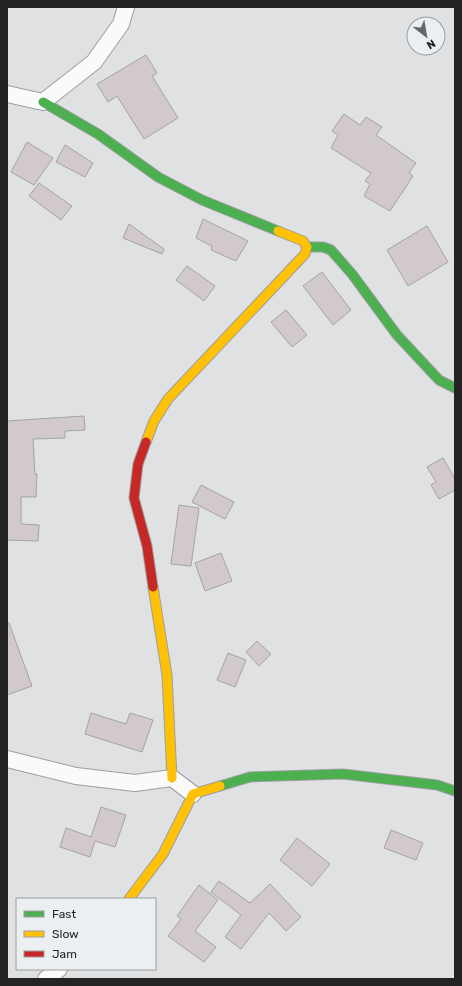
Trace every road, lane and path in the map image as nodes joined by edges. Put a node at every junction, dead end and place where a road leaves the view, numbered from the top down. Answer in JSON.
{"nodes":[{"id":1,"x":126,"y":7,"type":"edge"},
{"id":2,"x":7,"y":94,"type":"edge"},
{"id":3,"x":43,"y":102,"type":"junction"},
{"id":4,"x":307,"y":247,"type":"junction"},
{"id":5,"x":455,"y":388,"type":"edge"},
{"id":6,"x":7,"y":759,"type":"edge"},
{"id":7,"x":172,"y":778,"type":"junction"},
{"id":8,"x":455,"y":791,"type":"edge"},
{"id":9,"x":194,"y":794,"type":"junction"},
{"id":10,"x":130,"y":898,"type":"edge"},
{"id":11,"x":58,"y":970,"type":"edge"},
{"id":12,"x":46,"y":979,"type":"edge"}],
"edges":[{"from":1,"to":3,"type":"street"},
{"from":2,"to":3,"type":"street"},
{"from":3,"to":4,"type":"street"},
{"from":4,"to":5,"type":"street"},
{"from":4,"to":7,"type":"street"},
{"from":6,"to":7,"type":"street"},
{"from":7,"to":9,"type":"street"},
{"from":8,"to":9,"type":"street"},
{"from":9,"to":10,"type":"street"},
{"from":11,"to":12,"type":"street"}]}
